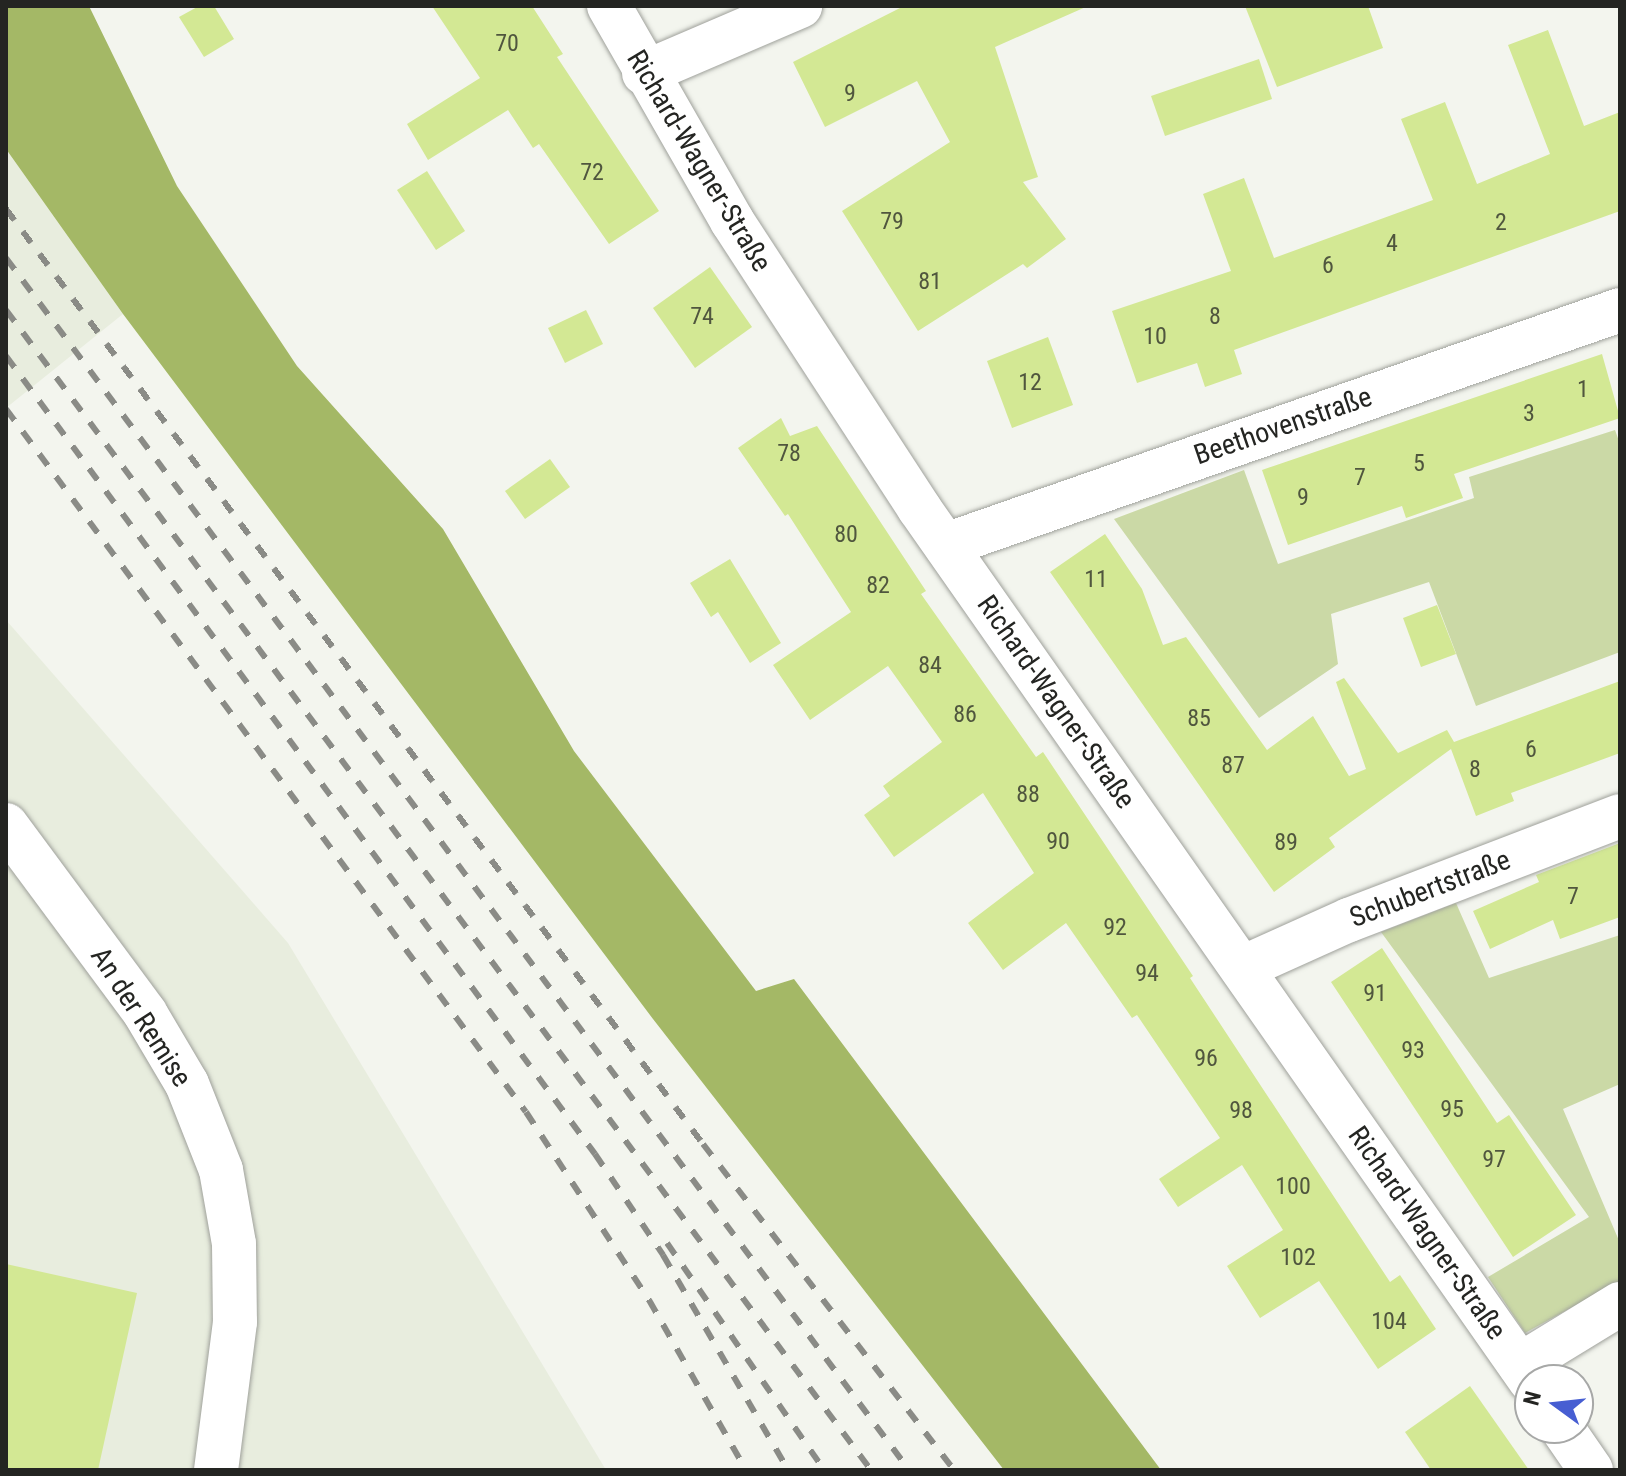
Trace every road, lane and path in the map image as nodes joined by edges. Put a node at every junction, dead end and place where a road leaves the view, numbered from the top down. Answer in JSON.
{"nodes":[{"id":1,"x":609,"y":6,"type":"edge"},
{"id":2,"x":800,"y":6,"type":"edge"},
{"id":3,"x":644,"y":73,"type":"junction"},
{"id":4,"x":1620,"y":310,"type":"edge"},
{"id":5,"x":946,"y":545,"type":"junction"},
{"id":6,"x":1620,"y":816,"type":"edge"},
{"id":7,"x":6,"y":825,"type":"edge"},
{"id":8,"x":1242,"y":968,"type":"junction"},
{"id":9,"x":1620,"y":1304,"type":"edge"},
{"id":10,"x":1519,"y":1364,"type":"edge"},
{"id":11,"x":1537,"y":1364,"type":"edge"},
{"id":12,"x":1573,"y":1444,"type":"edge"},
{"id":13,"x":216,"y":1470,"type":"edge"},
{"id":14,"x":1591,"y":1470,"type":"edge"}],
"edges":[{"from":1,"to":3,"type":"street","name":"Richard-Wagner-Straße"},
{"from":2,"to":3,"type":"street"},
{"from":3,"to":5,"type":"street","name":"Richard-Wagner-Straße"},
{"from":4,"to":5,"type":"street","name":"Beethovenstraße"},
{"from":5,"to":8,"type":"street","name":"Richard-Wagner-Straße"},
{"from":6,"to":8,"type":"street","name":"Schubertstraße"},
{"from":7,"to":13,"type":"street","name":"An der Remise"},
{"from":8,"to":10,"type":"street","name":"Richard-Wagner-Straße"},
{"from":9,"to":11,"type":"street"},
{"from":12,"to":14,"type":"street"}]}
